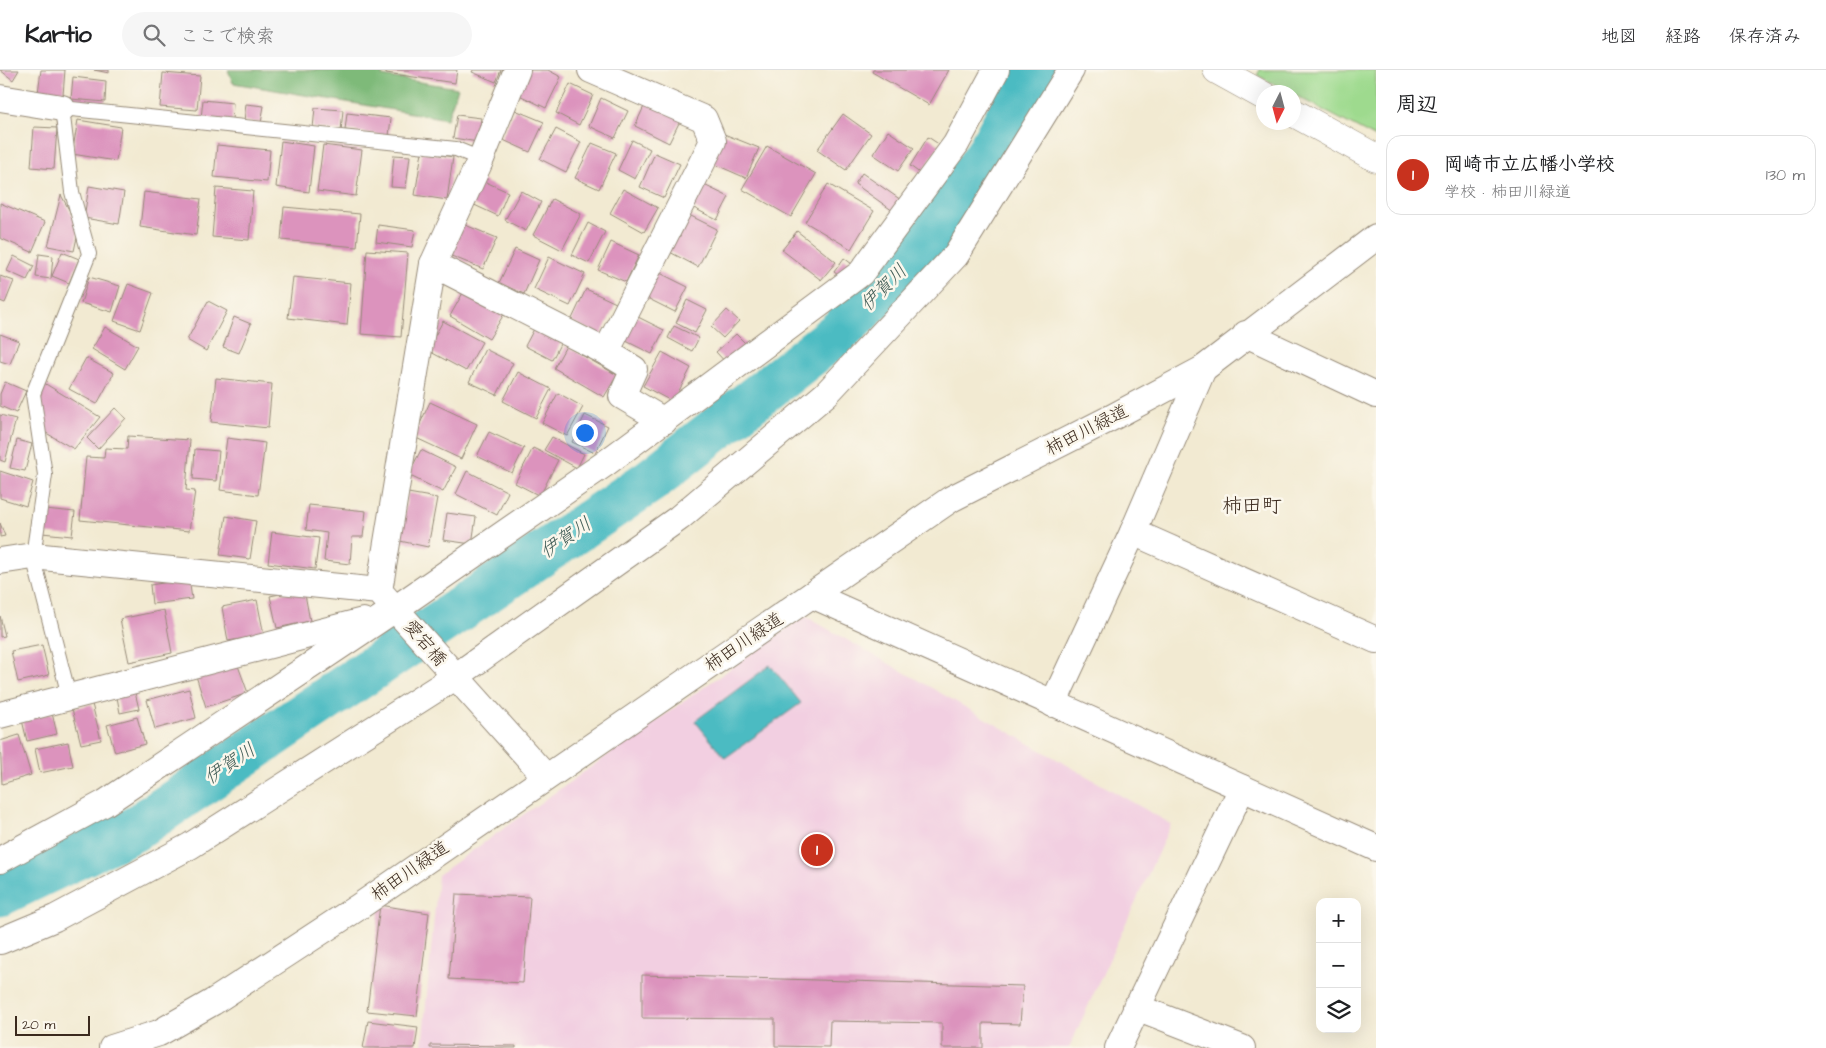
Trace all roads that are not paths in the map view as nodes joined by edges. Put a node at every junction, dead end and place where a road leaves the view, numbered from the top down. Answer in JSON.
{"nodes":[{"id":1,"x":517,"y":70,"type":"edge"},
{"id":2,"x":591,"y":70,"type":"edge"},
{"id":3,"x":996,"y":70,"type":"edge"},
{"id":4,"x":1070,"y":70,"type":"edge"},
{"id":5,"x":1217,"y":70,"type":"edge"},
{"id":6,"x":1256,"y":92,"type":"edge"},
{"id":7,"x":0,"y":98,"type":"edge"},
{"id":8,"x":62,"y":108,"type":"junction"},
{"id":9,"x":1301,"y":116,"type":"edge"},
{"id":10,"x":1376,"y":158,"type":"edge"},
{"id":11,"x":481,"y":159,"type":"junction"},
{"id":12,"x":1376,"y":237,"type":"edge"},
{"id":13,"x":433,"y":264,"type":"junction"},
{"id":14,"x":1246,"y":334,"type":"junction"},
{"id":15,"x":606,"y":352,"type":"junction"},
{"id":16,"x":1203,"y":368,"type":"junction"},
{"id":17,"x":1376,"y":395,"type":"edge"},
{"id":18,"x":664,"y":420,"type":"junction"},
{"id":19,"x":1133,"y":532,"type":"junction"},
{"id":20,"x":33,"y":556,"type":"junction"},
{"id":21,"x":0,"y":561,"type":"edge"},
{"id":22,"x":812,"y":595,"type":"junction"},
{"id":23,"x":385,"y":605,"type":"junction"},
{"id":24,"x":1376,"y":640,"type":"edge"},
{"id":25,"x":455,"y":677,"type":"junction"},
{"id":26,"x":69,"y":696,"type":"junction"},
{"id":27,"x":1053,"y":704,"type":"junction"},
{"id":28,"x":0,"y":715,"type":"edge"},
{"id":29,"x":546,"y":777,"type":"junction"},
{"id":30,"x":1242,"y":788,"type":"junction"},
{"id":31,"x":1376,"y":848,"type":"edge"},
{"id":32,"x":0,"y":860,"type":"edge"},
{"id":33,"x":0,"y":941,"type":"edge"},
{"id":34,"x":1136,"y":1007,"type":"junction"},
{"id":35,"x":112,"y":1048,"type":"edge"},
{"id":36,"x":1118,"y":1048,"type":"edge"},
{"id":37,"x":1242,"y":1048,"type":"edge"}],
"edges":[{"from":1,"to":11,"type":"street"},
{"from":2,"to":15,"type":"street"},
{"from":3,"to":18,"type":"street"},
{"from":4,"to":25,"type":"street"},
{"from":5,"to":6,"type":"street"},
{"from":7,"to":8,"type":"street"},
{"from":8,"to":11,"type":"lane"},
{"from":8,"to":20,"type":"lane"},
{"from":9,"to":10,"type":"street"},
{"from":11,"to":13,"type":"street"},
{"from":12,"to":14,"type":"street","name":"柿田川緑道"},
{"from":13,"to":15,"type":"street"},
{"from":13,"to":23,"type":"street"},
{"from":14,"to":16,"type":"street","name":"柿田川緑道"},
{"from":14,"to":17,"type":"street"},
{"from":15,"to":18,"type":"street"},
{"from":16,"to":19,"type":"street"},
{"from":16,"to":22,"type":"street","name":"柿田川緑道"},
{"from":18,"to":23,"type":"street"},
{"from":19,"to":24,"type":"street"},
{"from":19,"to":27,"type":"street"},
{"from":20,"to":21,"type":"street"},
{"from":20,"to":23,"type":"street"},
{"from":20,"to":26,"type":"lane"},
{"from":22,"to":27,"type":"street"},
{"from":22,"to":29,"type":"street","name":"柿田川緑道"},
{"from":23,"to":25,"type":"street","name":"愛宕橋"},
{"from":23,"to":26,"type":"street"},
{"from":23,"to":32,"type":"street"},
{"from":25,"to":29,"type":"street","name":"愛宕橋"},
{"from":25,"to":33,"type":"street"},
{"from":26,"to":28,"type":"street"},
{"from":27,"to":30,"type":"street"},
{"from":29,"to":35,"type":"street","name":"柿田川緑道"},
{"from":30,"to":31,"type":"street"},
{"from":30,"to":34,"type":"street"},
{"from":34,"to":36,"type":"street"},
{"from":34,"to":37,"type":"street"}]}
